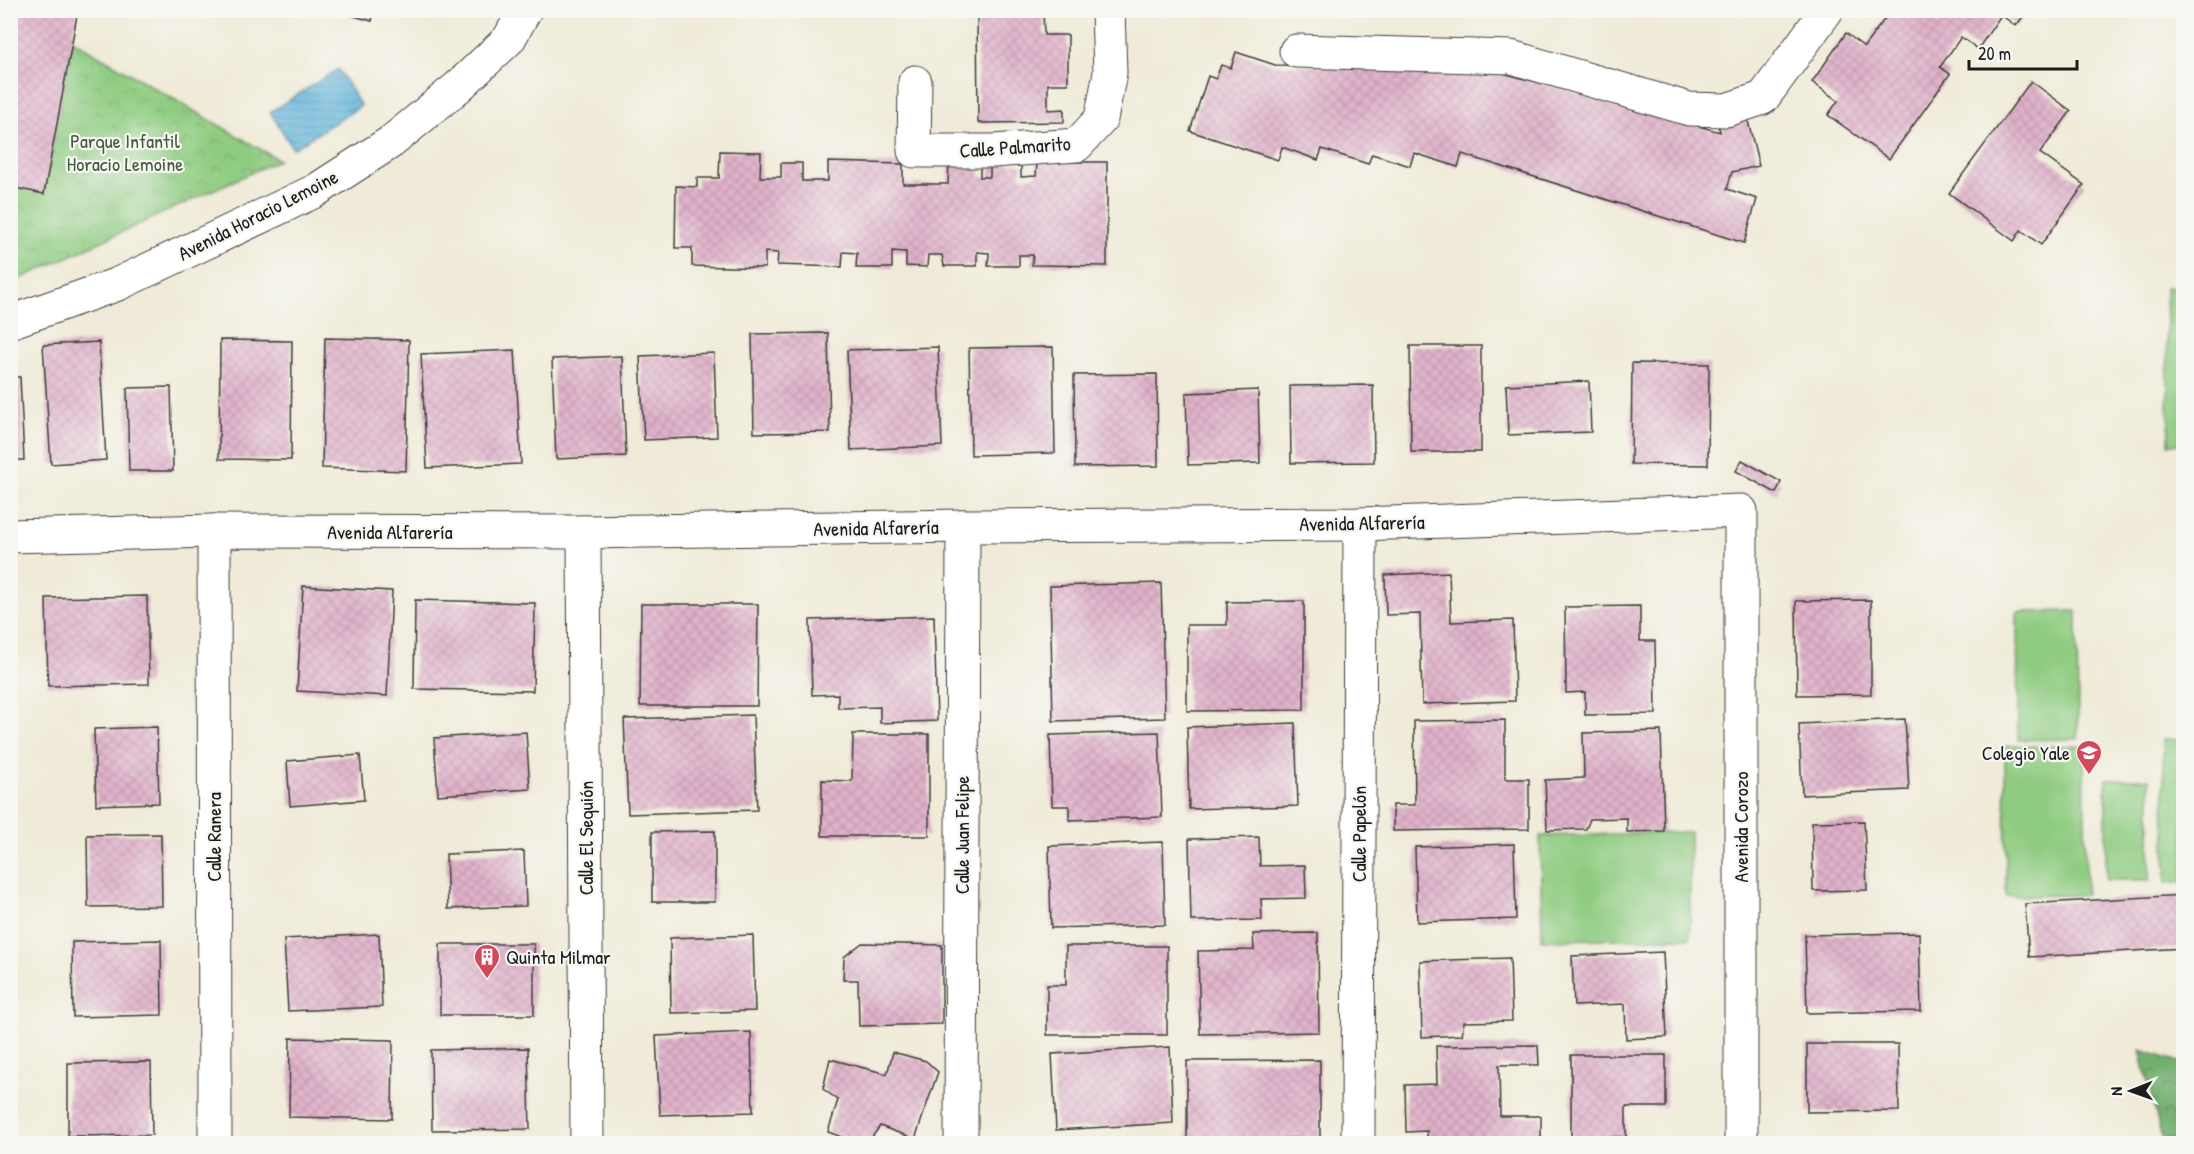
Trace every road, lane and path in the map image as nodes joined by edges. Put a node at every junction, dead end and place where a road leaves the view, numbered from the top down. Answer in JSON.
{"nodes":[{"id":1,"x":525,"y":10,"type":"edge"},
{"id":2,"x":1108,"y":10,"type":"edge"},
{"id":3,"x":1827,"y":10,"type":"edge"},
{"id":4,"x":1296,"y":51,"type":"dead end"},
{"id":5,"x":915,"y":82,"type":"dead end"},
{"id":6,"x":10,"y":322,"type":"edge"},
{"id":7,"x":1741,"y":511,"type":"joint"},
{"id":8,"x":1360,"y":524,"type":"junction"},
{"id":9,"x":963,"y":526,"type":"junction"},
{"id":10,"x":214,"y":531,"type":"junction"},
{"id":11,"x":584,"y":532,"type":"junction"},
{"id":12,"x":10,"y":536,"type":"edge"},
{"id":13,"x":215,"y":1143,"type":"edge"},
{"id":14,"x":587,"y":1143,"type":"edge"},
{"id":15,"x":961,"y":1143,"type":"edge"},
{"id":16,"x":1358,"y":1143,"type":"edge"},
{"id":17,"x":1742,"y":1143,"type":"edge"}],
"edges":[{"from":1,"to":6,"type":"street","name":"Avenida Horacio Lemoine"},
{"from":2,"to":5,"type":"street","name":"Calle Palmarito"},
{"from":3,"to":4,"type":"street"},
{"from":7,"to":8,"type":"street","name":"Avenida Alfarería"},
{"from":7,"to":17,"type":"street","name":"Avenida Corozo"},
{"from":8,"to":9,"type":"street","name":"Avenida Alfarería"},
{"from":8,"to":16,"type":"street","name":"Calle Papelón"},
{"from":9,"to":11,"type":"street","name":"Avenida Alfarería"},
{"from":9,"to":15,"type":"street","name":"Calle Juan Felipe"},
{"from":10,"to":11,"type":"street","name":"Avenida Alfarería"},
{"from":10,"to":12,"type":"street","name":"Avenida Alfarería"},
{"from":10,"to":13,"type":"street","name":"Calle Ranera"},
{"from":11,"to":14,"type":"street","name":"Calle El Sequión"}]}
